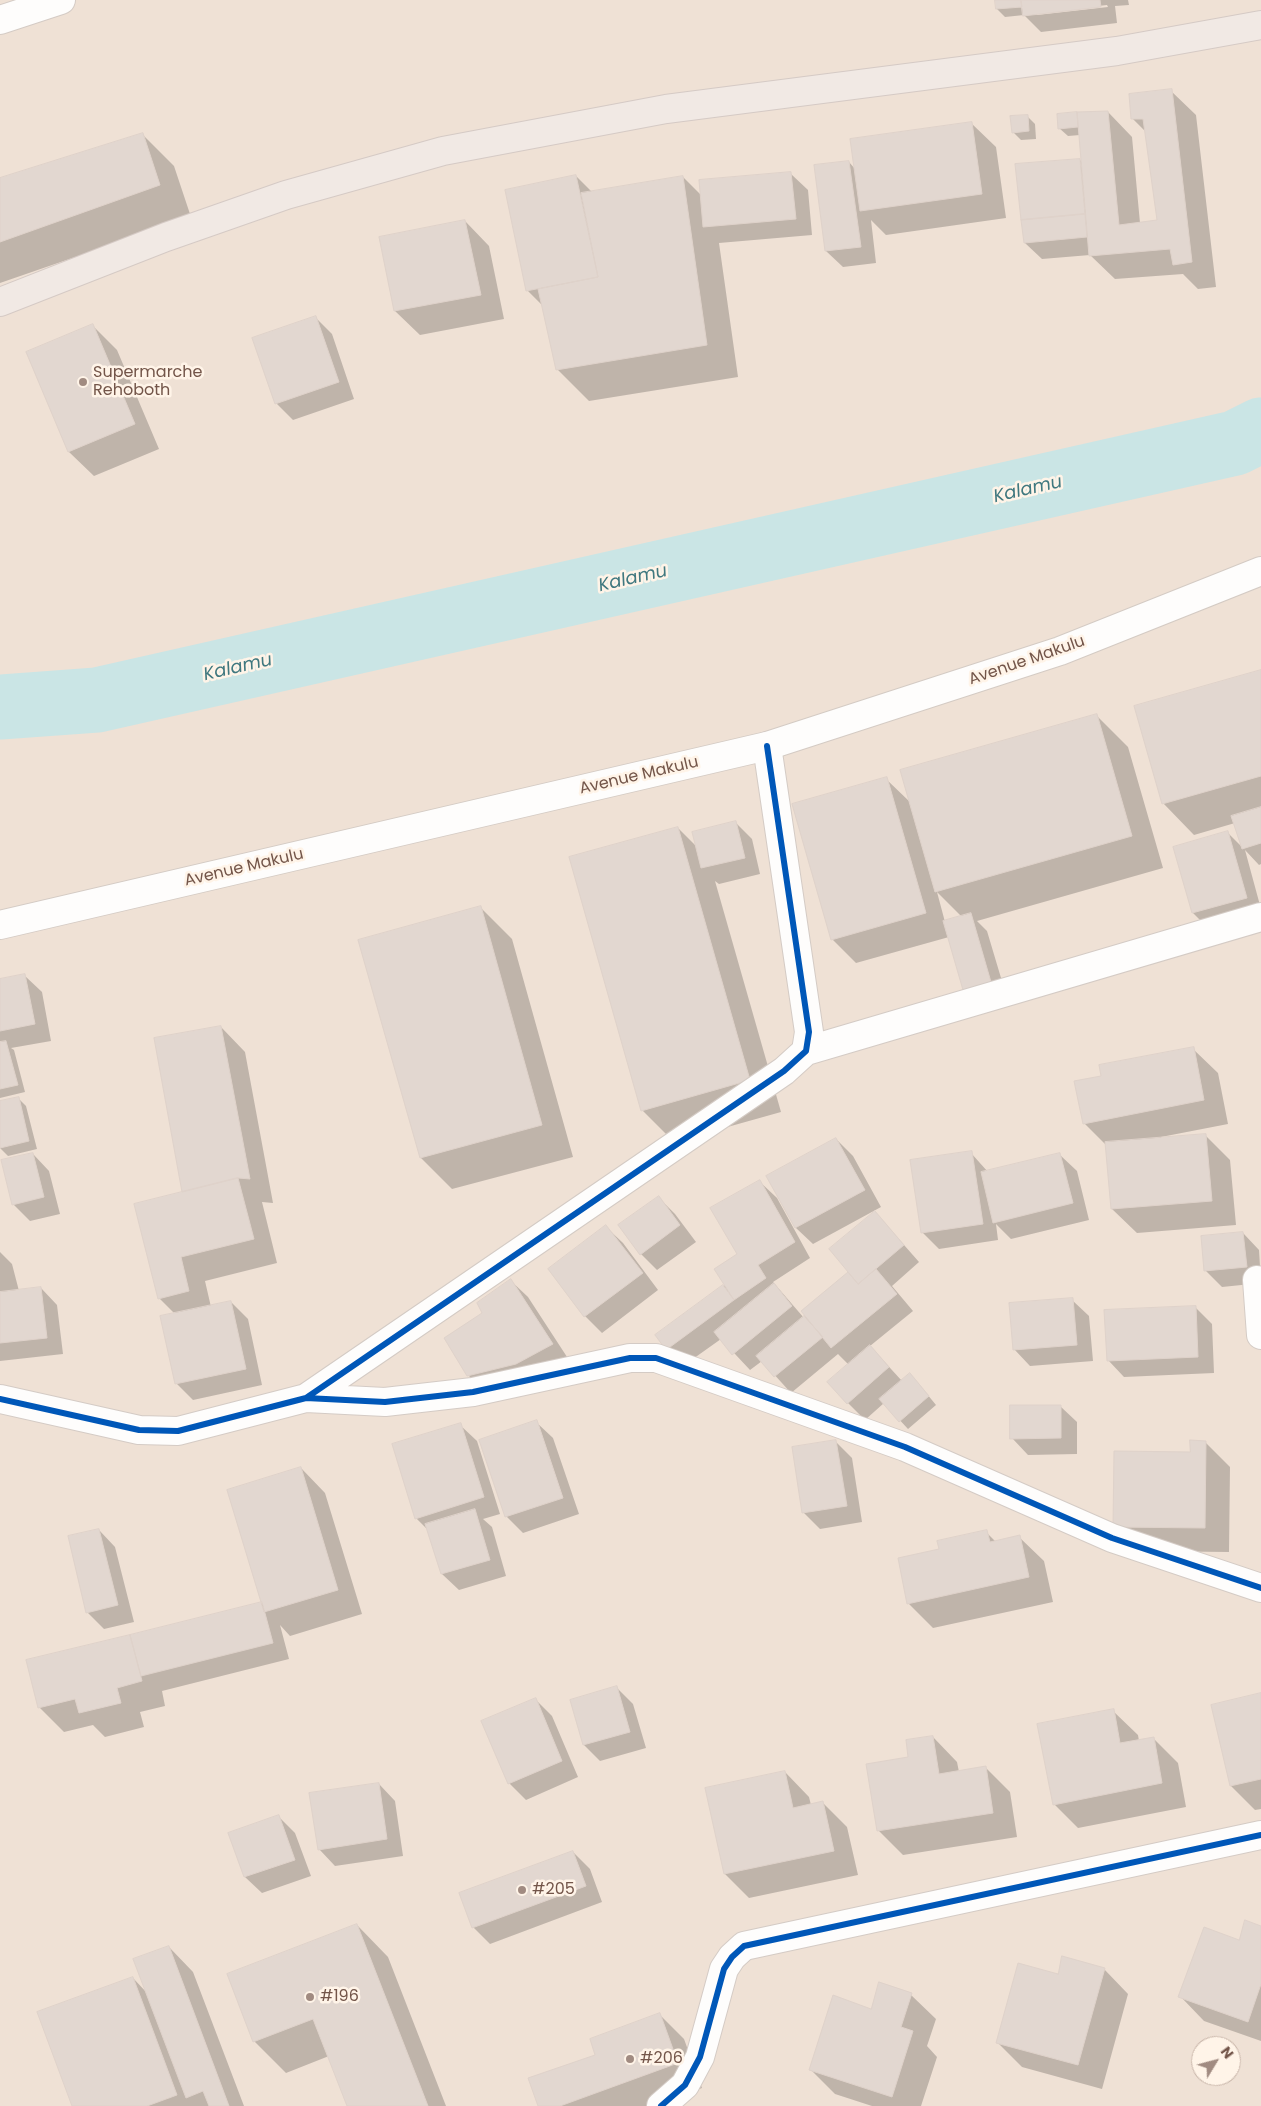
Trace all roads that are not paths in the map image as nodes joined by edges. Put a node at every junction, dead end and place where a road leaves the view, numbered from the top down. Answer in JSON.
{"nodes":[{"id":1,"x":61,"y":0,"type":"edge"},
{"id":2,"x":0,"y":20,"type":"edge"},
{"id":3,"x":1261,"y":25,"type":"edge"},
{"id":4,"x":0,"y":302,"type":"edge"},
{"id":5,"x":1261,"y":571,"type":"edge"},
{"id":6,"x":767,"y":746,"type":"junction"},
{"id":7,"x":1261,"y":917,"type":"edge"},
{"id":8,"x":0,"y":925,"type":"edge"},
{"id":9,"x":806,"y":1051,"type":"junction"},
{"id":10,"x":1257,"y":1280,"type":"dead end"},
{"id":11,"x":1261,"y":1335,"type":"edge"},
{"id":12,"x":306,"y":1398,"type":"junction"},
{"id":13,"x":0,"y":1399,"type":"edge"},
{"id":14,"x":1261,"y":1588,"type":"edge"},
{"id":15,"x":1261,"y":1835,"type":"edge"},
{"id":16,"x":661,"y":2106,"type":"edge"}],
"edges":[{"from":1,"to":2,"type":"street"},
{"from":3,"to":4,"type":"highway"},
{"from":5,"to":6,"type":"street","name":"Avenue Makulu"},
{"from":6,"to":8,"type":"street","name":"Avenue Makulu"},
{"from":6,"to":9,"type":"street"},
{"from":7,"to":9,"type":"street"},
{"from":9,"to":12,"type":"street"},
{"from":10,"to":11,"type":"street"},
{"from":12,"to":13,"type":"street"},
{"from":12,"to":14,"type":"street"},
{"from":15,"to":16,"type":"street"}]}
